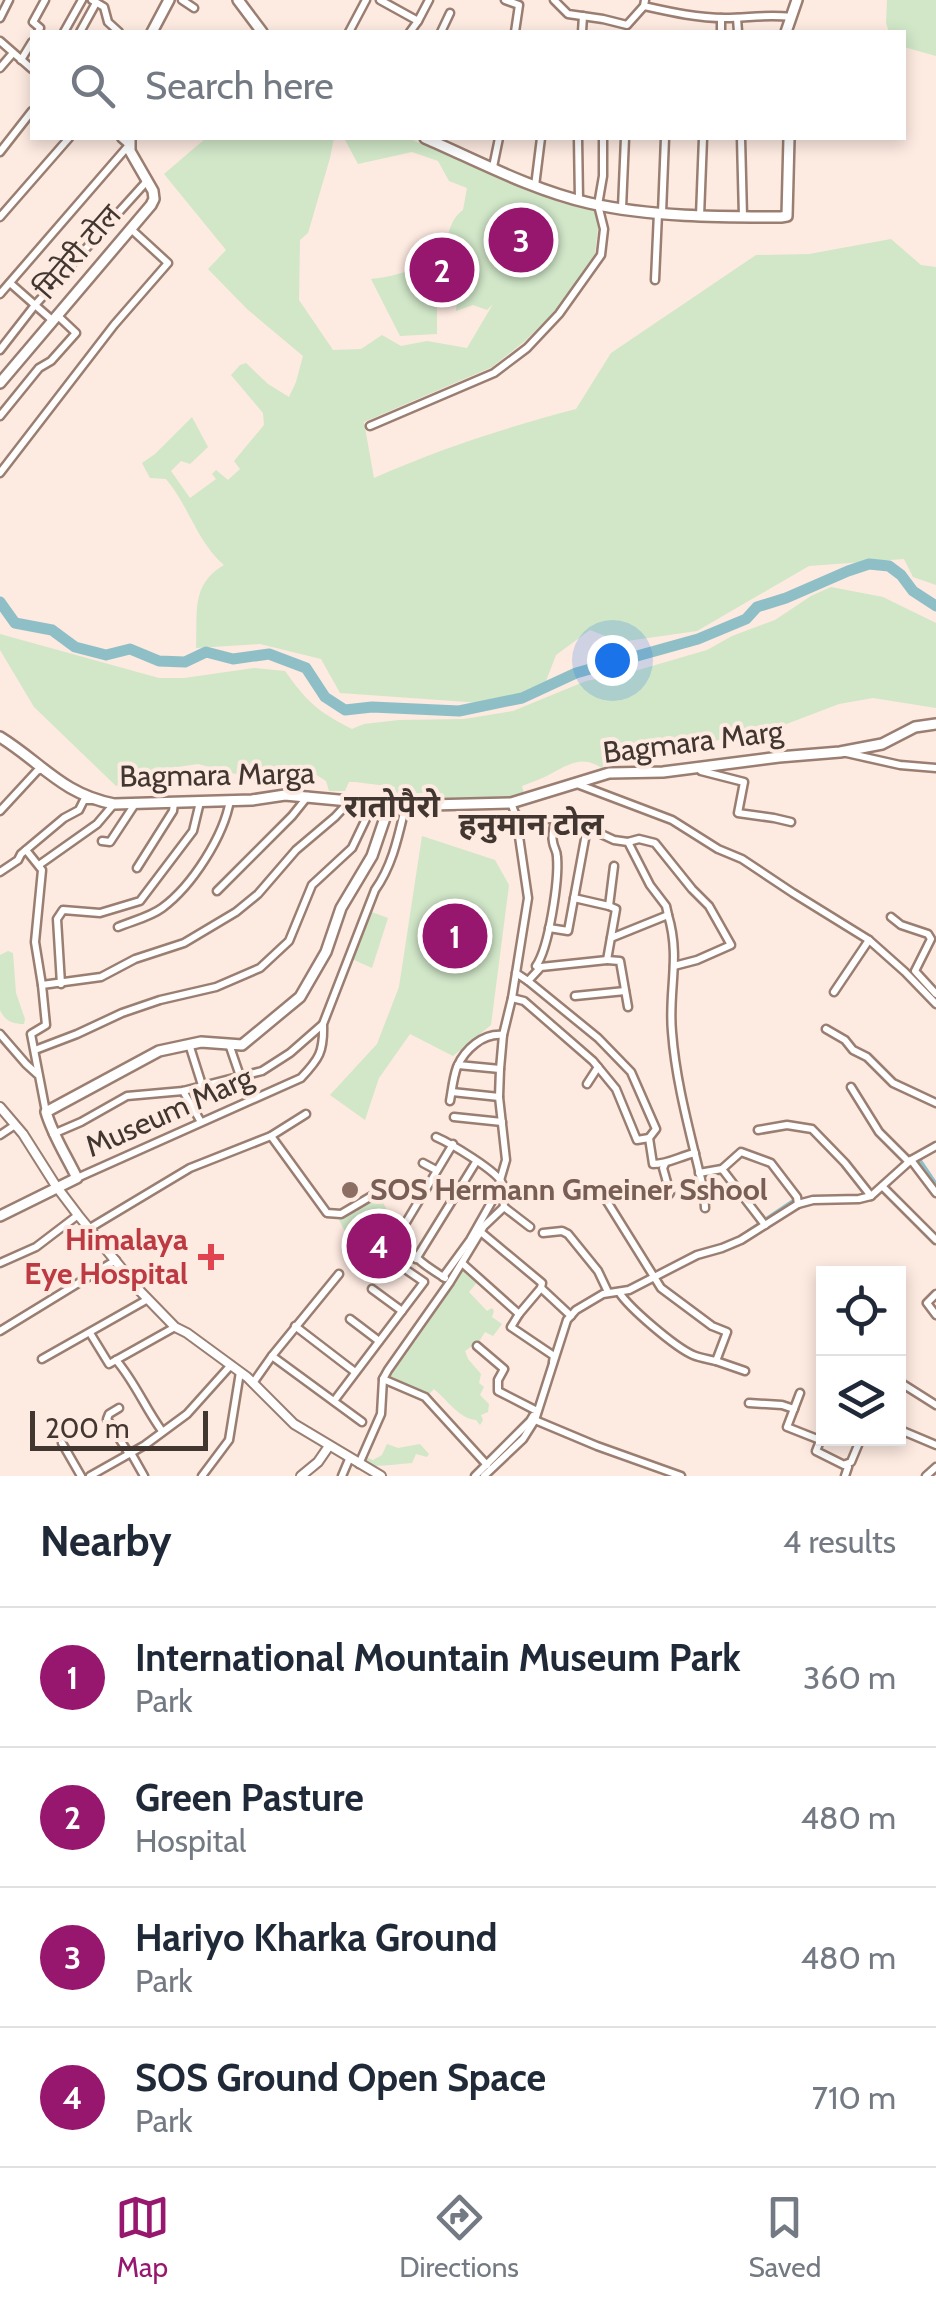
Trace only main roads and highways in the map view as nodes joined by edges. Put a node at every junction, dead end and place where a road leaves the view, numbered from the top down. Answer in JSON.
{"nodes":[{"id":1,"x":169,"y":0,"type":"edge"},
{"id":2,"x":238,"y":0,"type":"edge"},
{"id":3,"x":797,"y":0,"type":"edge"},
{"id":4,"x":153,"y":30,"type":"edge"},
{"id":5,"x":260,"y":30,"type":"edge"},
{"id":6,"x":787,"y":30,"type":"edge"},
{"id":7,"x":127,"y":140,"type":"edge"},
{"id":8,"x":430,"y":140,"type":"edge"},
{"id":9,"x":789,"y":140,"type":"edge"},
{"id":10,"x":0,"y":383,"type":"edge"},
{"id":11,"x":936,"y":724,"type":"edge"},
{"id":12,"x":0,"y":737,"type":"edge"},
{"id":13,"x":394,"y":800,"type":"junction"},
{"id":14,"x":0,"y":1216,"type":"edge"}],
"edges":[{"from":1,"to":4,"type":"main road"},
{"from":2,"to":5,"type":"main road"},
{"from":3,"to":6,"type":"main road"},
{"from":7,"to":10,"type":"main road","name":"मितेरी टोल"},
{"from":8,"to":9,"type":"main road"},
{"from":11,"to":13,"type":"main road","name":"Bagmara Marg"},
{"from":12,"to":13,"type":"main road","name":"Bagmara Marga"},
{"from":13,"to":14,"type":"main road"}]}
